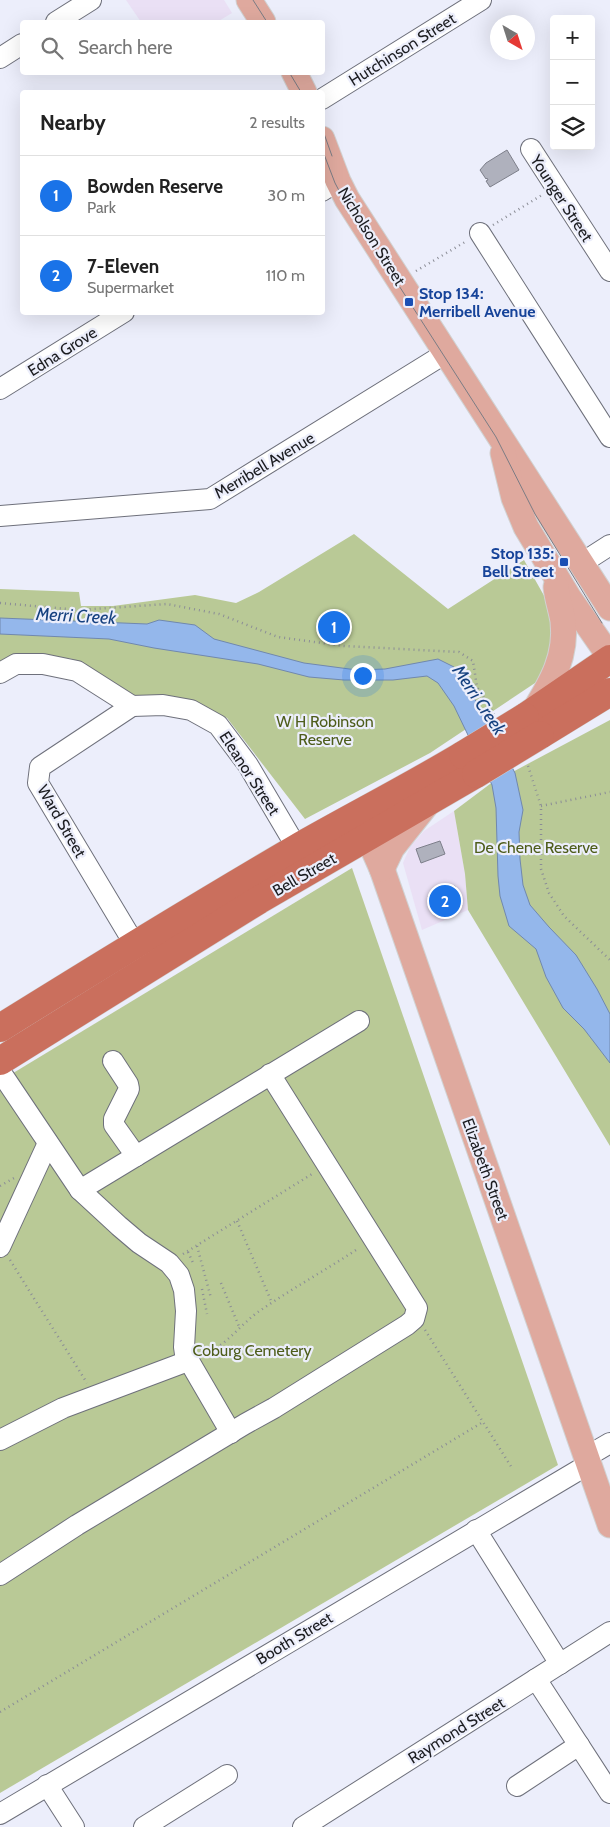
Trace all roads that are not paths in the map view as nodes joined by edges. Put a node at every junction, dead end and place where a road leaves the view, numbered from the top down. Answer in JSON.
{"nodes":[{"id":1,"x":91,"y":0,"type":"edge"},
{"id":2,"x":249,"y":0,"type":"edge"},
{"id":3,"x":480,"y":0,"type":"edge"},
{"id":4,"x":59,"y":20,"type":"edge"},
{"id":5,"x":262,"y":20,"type":"edge"},
{"id":6,"x":20,"y":45,"type":"edge"},
{"id":7,"x":0,"y":58,"type":"edge"},
{"id":8,"x":296,"y":75,"type":"edge"},
{"id":9,"x":303,"y":90,"type":"edge"},
{"id":10,"x":325,"y":97,"type":"edge"},
{"id":11,"x":531,"y":149,"type":"dead end"},
{"id":12,"x":325,"y":157,"type":"edge"},
{"id":13,"x":330,"y":186,"type":"edge"},
{"id":14,"x":480,"y":233,"type":"dead end"},
{"id":15,"x":610,"y":272,"type":"edge"},
{"id":16,"x":119,"y":315,"type":"edge"},
{"id":17,"x":446,"y":353,"type":"junction"},
{"id":18,"x":0,"y":389,"type":"edge"},
{"id":19,"x":495,"y":430,"type":"junction"},
{"id":20,"x":610,"y":437,"type":"edge"},
{"id":21,"x":0,"y":516,"type":"edge"},
{"id":22,"x":610,"y":545,"type":"edge"},
{"id":23,"x":555,"y":576,"type":"junction"},
{"id":24,"x":595,"y":578,"type":"edge"},
{"id":25,"x":610,"y":608,"type":"edge"},
{"id":26,"x":610,"y":658,"type":"edge"},
{"id":27,"x":0,"y":673,"type":"edge"},
{"id":28,"x":610,"y":692,"type":"edge"},
{"id":29,"x":132,"y":706,"type":"junction"},
{"id":30,"x":533,"y":721,"type":"junction"},
{"id":31,"x":470,"y":764,"type":"junction"},
{"id":32,"x":427,"y":803,"type":"junction"},
{"id":33,"x":363,"y":826,"type":"junction"},
{"id":34,"x":297,"y":848,"type":"junction"},
{"id":35,"x":382,"y":869,"type":"junction"},
{"id":36,"x":135,"y":944,"type":"junction"},
{"id":37,"x":150,"y":969,"type":"junction"},
{"id":38,"x":359,"y":1021,"type":"dead end"},
{"id":39,"x":0,"y":1028,"type":"edge"},
{"id":40,"x":0,"y":1061,"type":"edge"},
{"id":41,"x":113,"y":1061,"type":"dead end"},
{"id":42,"x":0,"y":1071,"type":"edge"},
{"id":43,"x":270,"y":1074,"type":"junction"},
{"id":44,"x":48,"y":1143,"type":"junction"},
{"id":45,"x":136,"y":1156,"type":"junction"},
{"id":46,"x":80,"y":1190,"type":"junction"},
{"id":47,"x":0,"y":1246,"type":"edge"},
{"id":48,"x":188,"y":1361,"type":"junction"},
{"id":49,"x":231,"y":1433,"type":"junction"},
{"id":50,"x":0,"y":1440,"type":"edge"},
{"id":51,"x":610,"y":1443,"type":"edge"},
{"id":52,"x":588,"y":1460,"type":"junction"},
{"id":53,"x":610,"y":1525,"type":"edge"},
{"id":54,"x":476,"y":1530,"type":"junction"},
{"id":55,"x":0,"y":1575,"type":"edge"},
{"id":56,"x":610,"y":1632,"type":"edge"},
{"id":57,"x":560,"y":1664,"type":"junction"},
{"id":58,"x":536,"y":1679,"type":"junction"},
{"id":59,"x":579,"y":1745,"type":"junction"},
{"id":60,"x":228,"y":1776,"type":"dead end"},
{"id":61,"x":47,"y":1785,"type":"junction"},
{"id":62,"x":517,"y":1786,"type":"dead end"},
{"id":63,"x":610,"y":1792,"type":"edge"},
{"id":64,"x":0,"y":1814,"type":"edge"},
{"id":65,"x":74,"y":1827,"type":"edge"},
{"id":66,"x":144,"y":1827,"type":"edge"},
{"id":67,"x":303,"y":1827,"type":"edge"}],
"edges":[{"from":1,"to":4,"type":"street"},
{"from":2,"to":5,"type":"main road"},
{"from":3,"to":10,"type":"street","name":"Hutchinson Street"},
{"from":6,"to":7,"type":"street"},
{"from":8,"to":9,"type":"main road"},
{"from":11,"to":15,"type":"street","name":"Younger Street"},
{"from":12,"to":13,"type":"main road","name":"Nicholson Street"},
{"from":13,"to":17,"type":"main road","name":"Nicholson Street"},
{"from":14,"to":20,"type":"street"},
{"from":16,"to":18,"type":"street","name":"Edna Grove"},
{"from":17,"to":19,"type":"main road","name":"Nicholson Street"},
{"from":17,"to":21,"type":"street","name":"Merribell Avenue"},
{"from":19,"to":23,"type":"main road","name":"Nicholson Street"},
{"from":19,"to":24,"type":"main road","name":"Nicholson Street"},
{"from":22,"to":24,"type":"street"},
{"from":23,"to":26,"type":"main road","name":"Nicholson Street"},
{"from":23,"to":30,"type":"main road"},
{"from":24,"to":25,"type":"main road","name":"Nicholson Street"},
{"from":26,"to":30,"type":"highway","name":"Bell Street"},
{"from":27,"to":29,"type":"street"},
{"from":28,"to":30,"type":"highway","name":"Bell Street"},
{"from":29,"to":34,"type":"street","name":"Eleanor Street"},
{"from":29,"to":36,"type":"street","name":"Ward Street"},
{"from":30,"to":31,"type":"highway","name":"Bell Street","bridge":true},
{"from":31,"to":32,"type":"highway","name":"Bell Street"},
{"from":31,"to":33,"type":"highway","name":"Bell Street"},
{"from":32,"to":33,"type":"highway","name":"Bell Street"},
{"from":32,"to":35,"type":"main road"},
{"from":33,"to":34,"type":"highway","name":"Bell Street"},
{"from":33,"to":35,"type":"main road","name":"Elizabeth Street"},
{"from":33,"to":37,"type":"highway","name":"Bell Street"},
{"from":34,"to":36,"type":"highway","name":"Bell Street"},
{"from":35,"to":52,"type":"main road","name":"Elizabeth Street"},
{"from":36,"to":37,"type":"street","name":"Ward Street"},
{"from":36,"to":39,"type":"highway","name":"Bell Street"},
{"from":37,"to":40,"type":"highway","name":"Bell Street"},
{"from":38,"to":43,"type":"street"},
{"from":41,"to":45,"type":"street"},
{"from":42,"to":44,"type":"street"},
{"from":43,"to":45,"type":"street"},
{"from":43,"to":49,"type":"street"},
{"from":44,"to":46,"type":"street"},
{"from":44,"to":47,"type":"street"},
{"from":45,"to":46,"type":"street"},
{"from":46,"to":48,"type":"street"},
{"from":48,"to":49,"type":"street"},
{"from":48,"to":50,"type":"street"},
{"from":49,"to":55,"type":"street"},
{"from":51,"to":52,"type":"street","name":"Booth Street"},
{"from":52,"to":53,"type":"main road","name":"Elizabeth Street"},
{"from":52,"to":54,"type":"street","name":"Booth Street"},
{"from":54,"to":57,"type":"street"},
{"from":54,"to":61,"type":"street","name":"Booth Street"},
{"from":56,"to":57,"type":"street","name":"Raymond Street"},
{"from":57,"to":58,"type":"street","name":"Raymond Street"},
{"from":58,"to":59,"type":"street"},
{"from":58,"to":67,"type":"street","name":"Raymond Street"},
{"from":59,"to":62,"type":"street"},
{"from":59,"to":63,"type":"street"},
{"from":60,"to":66,"type":"street"},
{"from":61,"to":64,"type":"street","name":"Booth Street"},
{"from":61,"to":65,"type":"street"}]}
